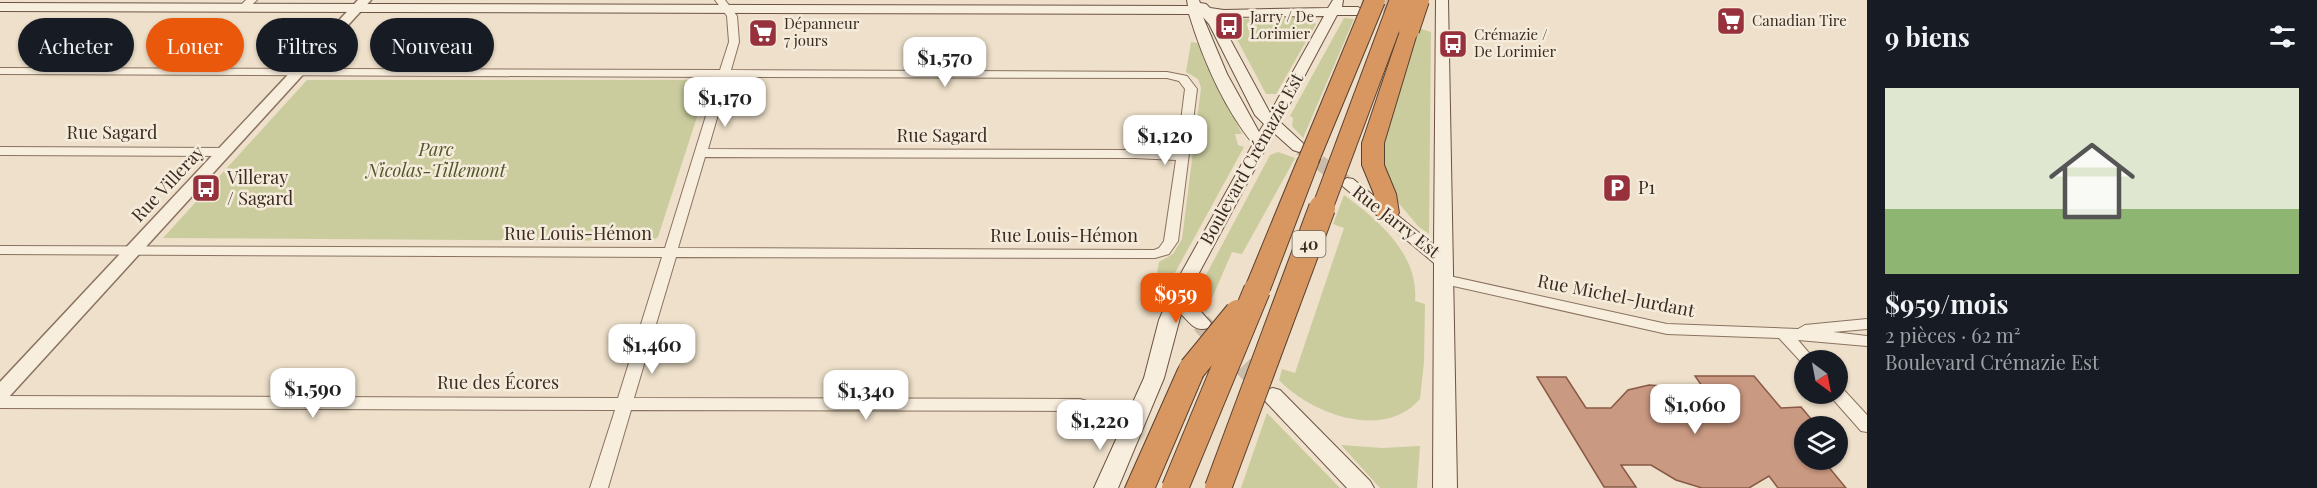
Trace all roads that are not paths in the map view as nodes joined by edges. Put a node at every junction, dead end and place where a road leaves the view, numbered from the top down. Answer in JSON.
{"nodes":[{"id":1,"x":1309,"y":0,"type":"edge"},
{"id":2,"x":1400,"y":0,"type":"edge"},
{"id":3,"x":1442,"y":0,"type":"edge"},
{"id":4,"x":1362,"y":3,"type":"edge"},
{"id":5,"x":248,"y":4,"type":"edge"},
{"id":6,"x":362,"y":4,"type":"edge"},
{"id":7,"x":723,"y":4,"type":"edge"},
{"id":8,"x":1336,"y":5,"type":"edge"},
{"id":9,"x":1194,"y":6,"type":"edge"},
{"id":10,"x":0,"y":7,"type":"edge"},
{"id":11,"x":1418,"y":16,"type":"edge"},
{"id":12,"x":349,"y":18,"type":"edge"},
{"id":13,"x":1441,"y":20,"type":"junction"},
{"id":14,"x":0,"y":71,"type":"edge"},
{"id":15,"x":256,"y":72,"type":"edge"},
{"id":16,"x":298,"y":72,"type":"joint"},
{"id":17,"x":726,"y":73,"type":"junction"},
{"id":18,"x":1272,"y":124,"type":"junction"},
{"id":19,"x":1260,"y":143,"type":"junction"},
{"id":20,"x":1299,"y":147,"type":"tunnel mouth"},
{"id":21,"x":0,"y":151,"type":"edge"},
{"id":22,"x":225,"y":152,"type":"junction"},
{"id":23,"x":701,"y":153,"type":"junction"},
{"id":24,"x":1182,"y":157,"type":"junction"},
{"id":25,"x":1347,"y":183,"type":"tunnel mouth"},
{"id":26,"x":1387,"y":213,"type":"junction"},
{"id":27,"x":0,"y":250,"type":"edge"},
{"id":28,"x":134,"y":250,"type":"junction"},
{"id":29,"x":672,"y":252,"type":"junction"},
{"id":30,"x":1445,"y":270,"type":"junction"},
{"id":31,"x":1257,"y":290,"type":"junction"},
{"id":32,"x":1178,"y":299,"type":"junction"},
{"id":33,"x":1201,"y":323,"type":"tunnel mouth"},
{"id":34,"x":1867,"y":324,"type":"edge"},
{"id":35,"x":1783,"y":333,"type":"junction"},
{"id":36,"x":1867,"y":341,"type":"edge"},
{"id":37,"x":1799,"y":350,"type":"edge"},
{"id":38,"x":0,"y":394,"type":"edge"},
{"id":39,"x":1273,"y":396,"type":"tunnel mouth"},
{"id":40,"x":0,"y":402,"type":"edge"},
{"id":41,"x":626,"y":403,"type":"junction"},
{"id":42,"x":1847,"y":404,"type":"edge"},
{"id":43,"x":1867,"y":426,"type":"edge"},
{"id":44,"x":1131,"y":431,"type":"junction"},
{"id":45,"x":599,"y":488,"type":"edge"},
{"id":46,"x":1106,"y":488,"type":"edge"},
{"id":47,"x":1140,"y":488,"type":"edge"},
{"id":48,"x":1175,"y":488,"type":"edge"},
{"id":49,"x":1218,"y":488,"type":"edge"},
{"id":50,"x":1362,"y":488,"type":"edge"},
{"id":51,"x":1445,"y":488,"type":"edge"}],
"edges":[{"from":1,"to":9,"type":"main road"},
{"from":2,"to":49,"type":"highway","number":"40","bridge":true},
{"from":3,"to":13,"type":"main road"},
{"from":4,"to":8,"type":"main road"},
{"from":4,"to":31,"type":"highway","number":"40","bridge":true},
{"from":5,"to":6,"type":"main road"},
{"from":5,"to":10,"type":"main road"},
{"from":6,"to":7,"type":"main road"},
{"from":6,"to":12,"type":"street","name":"Rue Villeray"},
{"from":7,"to":9,"type":"main road"},
{"from":7,"to":17,"type":"street"},
{"from":8,"to":9,"type":"main road"},
{"from":8,"to":18,"type":"main road","name":"Boulevard Crémazie Est"},
{"from":9,"to":18,"type":"main road"},
{"from":9,"to":19,"type":"main road"},
{"from":11,"to":13,"type":"main road"},
{"from":11,"to":26,"type":"highway"},
{"from":13,"to":30,"type":"main road"},
{"from":14,"to":15,"type":"street"},
{"from":16,"to":17,"type":"street"},
{"from":16,"to":22,"type":"street","name":"Rue Villeray"},
{"from":17,"to":23,"type":"street"},
{"from":17,"to":24,"type":"street"},
{"from":18,"to":19,"type":"main road","name":"Boulevard Crémazie Est"},
{"from":18,"to":20,"type":"main road"},
{"from":19,"to":32,"type":"main road","name":"Boulevard Crémazie Est"},
{"from":21,"to":22,"type":"street","name":"Rue Sagard"},
{"from":22,"to":28,"type":"street","name":"Rue Villeray"},
{"from":23,"to":24,"type":"street","name":"Rue Sagard"},
{"from":23,"to":29,"type":"street"},
{"from":24,"to":29,"type":"street","name":"Rue Louis-Hémon"},
{"from":25,"to":26,"type":"main road","name":"Rue Jarry Est"},
{"from":26,"to":30,"type":"main road","name":"Rue Jarry Est"},
{"from":27,"to":28,"type":"street","name":"Rue Louis-Hémon"},
{"from":28,"to":29,"type":"street","name":"Rue Louis-Hémon"},
{"from":28,"to":38,"type":"street","name":"Rue Villeray"},
{"from":29,"to":41,"type":"street"},
{"from":30,"to":35,"type":"street","name":"Rue Michel-Jurdant"},
{"from":30,"to":51,"type":"main road"},
{"from":31,"to":47,"type":"highway","bridge":true},
{"from":31,"to":48,"type":"highway","number":"40","bridge":true},
{"from":32,"to":33,"type":"main road"},
{"from":32,"to":44,"type":"main road","name":"Boulevard Crémazie Est"},
{"from":34,"to":35,"type":"street","name":"Rue Michel-Jurdant"},
{"from":35,"to":36,"type":"street","name":"Rue Michel-Jurdant"},
{"from":35,"to":37,"type":"street"},
{"from":39,"to":50,"type":"main road"},
{"from":40,"to":41,"type":"street","name":"Rue des Écores"},
{"from":41,"to":44,"type":"street","name":"Rue des Écores"},
{"from":41,"to":45,"type":"street"},
{"from":42,"to":43,"type":"street"},
{"from":44,"to":46,"type":"main road","name":"Boulevard Crémazie Est"}]}
